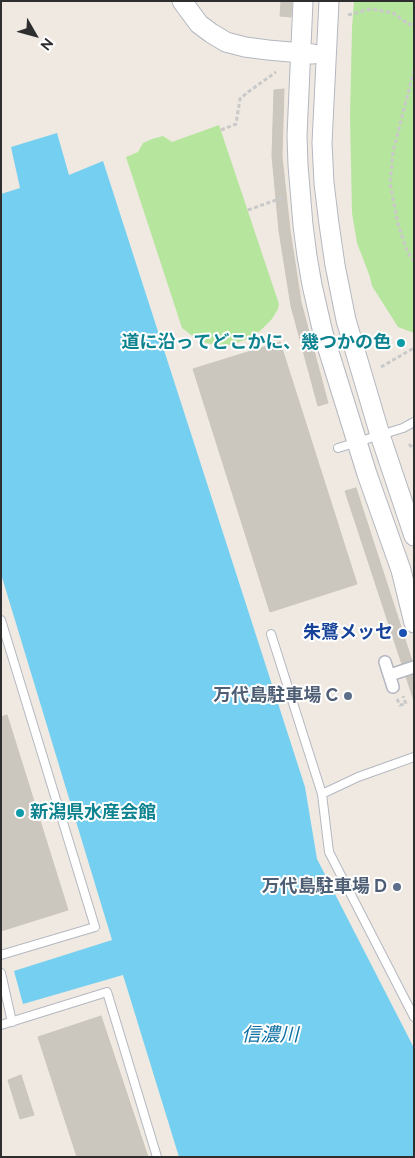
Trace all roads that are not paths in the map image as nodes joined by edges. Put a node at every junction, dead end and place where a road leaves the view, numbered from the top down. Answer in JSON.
{"nodes":[{"id":1,"x":182,"y":1,"type":"edge"},
{"id":2,"x":303,"y":1,"type":"edge"},
{"id":3,"x":329,"y":1,"type":"edge"},
{"id":4,"x":301,"y":52,"type":"junction"},
{"id":5,"x":327,"y":55,"type":"junction"},
{"id":6,"x":414,"y":422,"type":"edge"},
{"id":7,"x":380,"y":435,"type":"junction"},
{"id":8,"x":357,"y":442,"type":"junction"},
{"id":9,"x":338,"y":448,"type":"dead end"},
{"id":10,"x":414,"y":536,"type":"edge"},
{"id":11,"x":414,"y":623,"type":"edge"},
{"id":12,"x":2,"y":626,"type":"edge"},
{"id":13,"x":270,"y":634,"type":"dead end"},
{"id":14,"x":385,"y":662,"type":"dead end"},
{"id":15,"x":414,"y":667,"type":"edge"},
{"id":16,"x":390,"y":675,"type":"junction"},
{"id":17,"x":393,"y":687,"type":"dead end"},
{"id":18,"x":414,"y":757,"type":"edge"},
{"id":19,"x":322,"y":794,"type":"junction"},
{"id":20,"x":1,"y":955,"type":"edge"},
{"id":21,"x":1,"y":973,"type":"edge"},
{"id":22,"x":414,"y":1017,"type":"edge"},
{"id":23,"x":12,"y":1022,"type":"junction"},
{"id":24,"x":1,"y":1025,"type":"edge"},
{"id":25,"x":157,"y":1157,"type":"edge"}],
"edges":[{"from":1,"to":4,"type":"street"},
{"from":2,"to":4,"type":"street"},
{"from":3,"to":5,"type":"street"},
{"from":4,"to":5,"type":"street"},
{"from":4,"to":8,"type":"street"},
{"from":5,"to":7,"type":"street"},
{"from":6,"to":7,"type":"lane"},
{"from":7,"to":8,"type":"lane"},
{"from":7,"to":10,"type":"street"},
{"from":8,"to":9,"type":"lane"},
{"from":8,"to":11,"type":"street"},
{"from":12,"to":20,"type":"lane"},
{"from":13,"to":19,"type":"lane"},
{"from":14,"to":16,"type":"street"},
{"from":15,"to":16,"type":"street"},
{"from":16,"to":17,"type":"street"},
{"from":18,"to":19,"type":"lane"},
{"from":19,"to":22,"type":"lane"},
{"from":21,"to":23,"type":"lane"},
{"from":23,"to":24,"type":"lane"},
{"from":23,"to":25,"type":"lane"}]}
